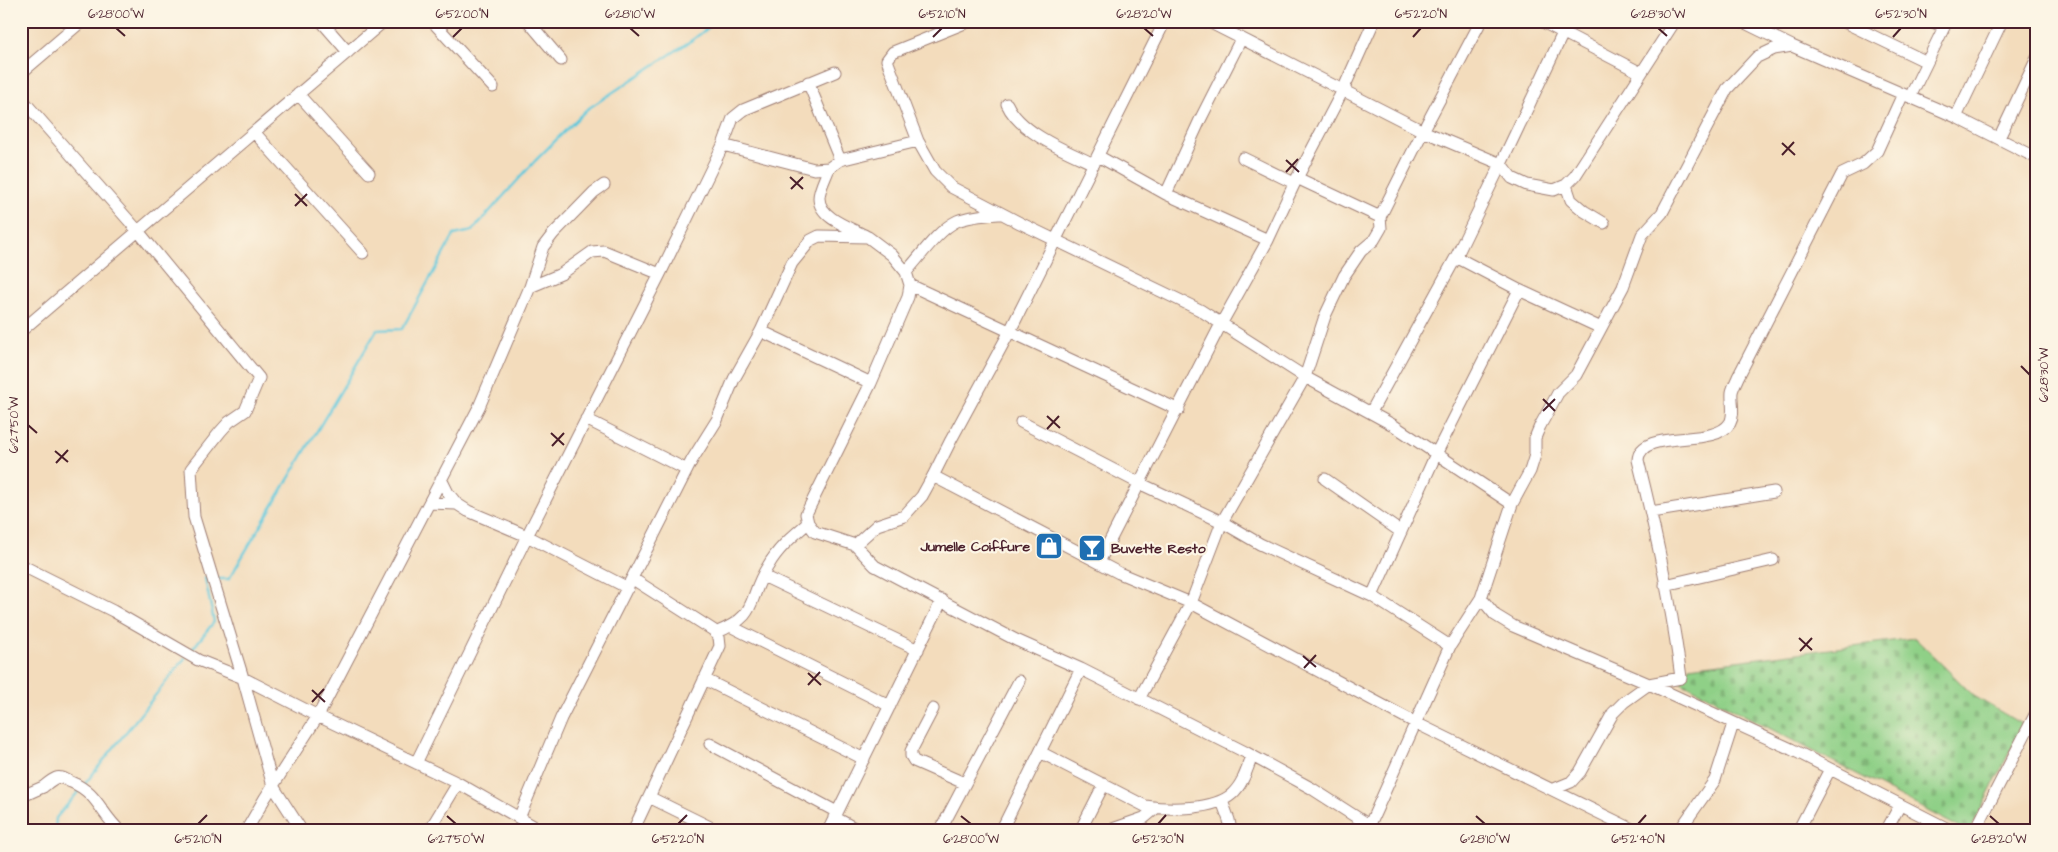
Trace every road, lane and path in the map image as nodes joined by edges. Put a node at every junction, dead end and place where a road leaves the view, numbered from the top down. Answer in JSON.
{"nodes":[{"id":1,"x":82,"y":21,"type":"edge"},
{"id":2,"x":321,"y":21,"type":"edge"},
{"id":3,"x":384,"y":21,"type":"edge"},
{"id":4,"x":432,"y":21,"type":"edge"},
{"id":5,"x":528,"y":21,"type":"edge"},
{"id":6,"x":970,"y":21,"type":"edge"},
{"id":7,"x":1165,"y":21,"type":"edge"},
{"id":8,"x":1374,"y":21,"type":"edge"},
{"id":9,"x":1481,"y":21,"type":"edge"},
{"id":10,"x":1541,"y":21,"type":"edge"},
{"id":11,"x":1675,"y":21,"type":"edge"},
{"id":12,"x":1741,"y":21,"type":"edge"},
{"id":13,"x":1842,"y":21,"type":"edge"},
{"id":14,"x":1931,"y":21,"type":"edge"},
{"id":15,"x":2002,"y":21,"type":"edge"},
{"id":16,"x":1206,"y":22,"type":"edge"},
{"id":17,"x":1755,"y":24,"type":"edge"},
{"id":18,"x":1945,"y":24,"type":"edge"},
{"id":19,"x":1563,"y":33,"type":"junction"},
{"id":20,"x":1241,"y":39,"type":"junction"},
{"id":21,"x":1792,"y":46,"type":"junction"},
{"id":22,"x":348,"y":52,"type":"junction"},
{"id":23,"x":2037,"y":58,"type":"edge"},
{"id":24,"x":561,"y":60,"type":"dead end"},
{"id":25,"x":1927,"y":62,"type":"junction"},
{"id":26,"x":835,"y":72,"type":"dead end"},
{"id":27,"x":21,"y":73,"type":"edge"},
{"id":28,"x":1641,"y":73,"type":"junction"},
{"id":29,"x":808,"y":82,"type":"junction"},
{"id":30,"x":492,"y":87,"type":"dead end"},
{"id":31,"x":1344,"y":90,"type":"junction"},
{"id":32,"x":298,"y":94,"type":"junction"},
{"id":33,"x":1907,"y":96,"type":"junction"},
{"id":34,"x":21,"y":98,"type":"edge"},
{"id":35,"x":1007,"y":104,"type":"dead end"},
{"id":36,"x":1956,"y":117,"type":"junction"},
{"id":37,"x":1423,"y":131,"type":"junction"},
{"id":38,"x":254,"y":132,"type":"junction"},
{"id":39,"x":1998,"y":138,"type":"junction"},
{"id":40,"x":918,"y":140,"type":"junction"},
{"id":41,"x":723,"y":145,"type":"junction"},
{"id":42,"x":1243,"y":158,"type":"dead end"},
{"id":43,"x":2037,"y":158,"type":"edge"},
{"id":44,"x":840,"y":160,"type":"junction"},
{"id":45,"x":1096,"y":160,"type":"junction"},
{"id":46,"x":1501,"y":164,"type":"junction"},
{"id":47,"x":829,"y":168,"type":"junction"},
{"id":48,"x":369,"y":173,"type":"dead end"},
{"id":49,"x":1296,"y":180,"type":"junction"},
{"id":50,"x":604,"y":185,"type":"dead end"},
{"id":51,"x":1566,"y":185,"type":"junction"},
{"id":52,"x":1166,"y":194,"type":"junction"},
{"id":53,"x":1003,"y":214,"type":"junction"},
{"id":54,"x":1380,"y":217,"type":"junction"},
{"id":55,"x":1604,"y":223,"type":"dead end"},
{"id":56,"x":138,"y":231,"type":"junction"},
{"id":57,"x":868,"y":237,"type":"junction"},
{"id":58,"x":1056,"y":239,"type":"junction"},
{"id":59,"x":1268,"y":240,"type":"junction"},
{"id":60,"x":363,"y":253,"type":"dead end"},
{"id":61,"x":1456,"y":257,"type":"junction"},
{"id":62,"x":906,"y":272,"type":"junction"},
{"id":63,"x":660,"y":274,"type":"junction"},
{"id":64,"x":910,"y":285,"type":"junction"},
{"id":65,"x":530,"y":287,"type":"junction"},
{"id":66,"x":1519,"y":290,"type":"junction"},
{"id":67,"x":1222,"y":324,"type":"junction"},
{"id":68,"x":1601,"y":328,"type":"junction"},
{"id":69,"x":761,"y":330,"type":"junction"},
{"id":70,"x":21,"y":331,"type":"edge"},
{"id":71,"x":1010,"y":331,"type":"junction"},
{"id":72,"x":1305,"y":377,"type":"junction"},
{"id":73,"x":872,"y":383,"type":"junction"},
{"id":74,"x":1179,"y":410,"type":"junction"},
{"id":75,"x":1371,"y":412,"type":"junction"},
{"id":76,"x":586,"y":419,"type":"junction"},
{"id":77,"x":1022,"y":422,"type":"dead end"},
{"id":78,"x":1436,"y":454,"type":"junction"},
{"id":79,"x":687,"y":470,"type":"junction"},
{"id":80,"x":933,"y":476,"type":"junction"},
{"id":81,"x":441,"y":479,"type":"junction"},
{"id":82,"x":1325,"y":479,"type":"dead end"},
{"id":83,"x":1139,"y":483,"type":"junction"},
{"id":84,"x":1774,"y":492,"type":"dead end"},
{"id":85,"x":429,"y":503,"type":"junction"},
{"id":86,"x":457,"y":504,"type":"junction"},
{"id":87,"x":1512,"y":504,"type":"junction"},
{"id":88,"x":1651,"y":512,"type":"junction"},
{"id":89,"x":1222,"y":522,"type":"junction"},
{"id":90,"x":808,"y":523,"type":"junction"},
{"id":91,"x":1401,"y":532,"type":"junction"},
{"id":92,"x":527,"y":536,"type":"junction"},
{"id":93,"x":855,"y":545,"type":"junction"},
{"id":94,"x":1773,"y":560,"type":"dead end"},
{"id":95,"x":1099,"y":562,"type":"junction"},
{"id":96,"x":21,"y":565,"type":"edge"},
{"id":97,"x":763,"y":576,"type":"junction"},
{"id":98,"x":630,"y":584,"type":"junction"},
{"id":99,"x":1665,"y":585,"type":"junction"},
{"id":100,"x":1372,"y":596,"type":"junction"},
{"id":101,"x":1480,"y":598,"type":"junction"},
{"id":102,"x":942,"y":600,"type":"junction"},
{"id":103,"x":1190,"y":603,"type":"junction"},
{"id":104,"x":732,"y":627,"type":"junction"},
{"id":105,"x":715,"y":633,"type":"junction"},
{"id":106,"x":1450,"y":646,"type":"junction"},
{"id":107,"x":918,"y":650,"type":"junction"},
{"id":108,"x":1081,"y":669,"type":"junction"},
{"id":109,"x":243,"y":678,"type":"junction"},
{"id":110,"x":704,"y":679,"type":"junction"},
{"id":111,"x":1019,"y":681,"type":"dead end"},
{"id":112,"x":1649,"y":684,"type":"junction"},
{"id":113,"x":1139,"y":699,"type":"junction"},
{"id":114,"x":890,"y":706,"type":"junction"},
{"id":115,"x":933,"y":709,"type":"dead end"},
{"id":116,"x":2037,"y":711,"type":"edge"},
{"id":117,"x":318,"y":716,"type":"junction"},
{"id":118,"x":1416,"y":723,"type":"junction"},
{"id":119,"x":1733,"y":724,"type":"junction"},
{"id":120,"x":710,"y":744,"type":"dead end"},
{"id":121,"x":1040,"y":752,"type":"junction"},
{"id":122,"x":1252,"y":756,"type":"junction"},
{"id":123,"x":864,"y":759,"type":"junction"},
{"id":124,"x":416,"y":763,"type":"junction"},
{"id":125,"x":1830,"y":769,"type":"junction"},
{"id":126,"x":458,"y":783,"type":"junction"},
{"id":127,"x":964,"y":784,"type":"junction"},
{"id":128,"x":1104,"y":784,"type":"junction"},
{"id":129,"x":273,"y":786,"type":"junction"},
{"id":130,"x":1554,"y":789,"type":"junction"},
{"id":131,"x":21,"y":796,"type":"edge"},
{"id":132,"x":649,"y":797,"type":"junction"},
{"id":133,"x":1222,"y":801,"type":"junction"},
{"id":134,"x":1900,"y":805,"type":"junction"},
{"id":135,"x":1156,"y":808,"type":"junction"},
{"id":136,"x":836,"y":815,"type":"junction"},
{"id":137,"x":519,"y":818,"type":"junction"},
{"id":138,"x":1372,"y":829,"type":"edge"},
{"id":139,"x":120,"y":831,"type":"edge"},
{"id":140,"x":246,"y":831,"type":"edge"},
{"id":141,"x":302,"y":831,"type":"edge"},
{"id":142,"x":428,"y":831,"type":"edge"},
{"id":143,"x":542,"y":831,"type":"edge"},
{"id":144,"x":632,"y":831,"type":"edge"},
{"id":145,"x":718,"y":831,"type":"edge"},
{"id":146,"x":828,"y":831,"type":"edge"},
{"id":147,"x":860,"y":831,"type":"edge"},
{"id":148,"x":940,"y":831,"type":"edge"},
{"id":149,"x":1000,"y":831,"type":"edge"},
{"id":150,"x":1080,"y":831,"type":"edge"},
{"id":151,"x":1107,"y":831,"type":"edge"},
{"id":152,"x":1231,"y":831,"type":"edge"},
{"id":153,"x":1636,"y":831,"type":"edge"},
{"id":154,"x":1679,"y":831,"type":"edge"},
{"id":155,"x":1798,"y":831,"type":"edge"},
{"id":156,"x":1886,"y":831,"type":"edge"},
{"id":157,"x":1952,"y":831,"type":"edge"},
{"id":158,"x":1975,"y":831,"type":"edge"}],
"edges":[{"from":1,"to":27,"type":"street"},
{"from":2,"to":22,"type":"street"},
{"from":3,"to":22,"type":"street"},
{"from":4,"to":30,"type":"street"},
{"from":5,"to":24,"type":"street"},
{"from":6,"to":40,"type":"street"},
{"from":7,"to":45,"type":"street"},
{"from":8,"to":31,"type":"street"},
{"from":9,"to":37,"type":"street"},
{"from":10,"to":19,"type":"street"},
{"from":11,"to":28,"type":"street"},
{"from":12,"to":17,"type":"street"},
{"from":13,"to":25,"type":"street"},
{"from":14,"to":18,"type":"street"},
{"from":15,"to":36,"type":"street"},
{"from":16,"to":20,"type":"street"},
{"from":17,"to":21,"type":"street"},
{"from":18,"to":25,"type":"street"},
{"from":19,"to":28,"type":"street"},
{"from":19,"to":46,"type":"street"},
{"from":20,"to":31,"type":"street"},
{"from":20,"to":52,"type":"street"},
{"from":21,"to":33,"type":"street"},
{"from":21,"to":68,"type":"street"},
{"from":22,"to":32,"type":"street"},
{"from":23,"to":39,"type":"street"},
{"from":25,"to":33,"type":"street"},
{"from":26,"to":29,"type":"street"},
{"from":28,"to":51,"type":"street"},
{"from":29,"to":41,"type":"street"},
{"from":29,"to":44,"type":"street"},
{"from":31,"to":37,"type":"street"},
{"from":31,"to":49,"type":"street"},
{"from":32,"to":38,"type":"street"},
{"from":32,"to":48,"type":"street"},
{"from":33,"to":36,"type":"street"},
{"from":33,"to":88,"type":"street"},
{"from":34,"to":56,"type":"street"},
{"from":35,"to":45,"type":"street"},
{"from":36,"to":39,"type":"street"},
{"from":37,"to":46,"type":"street"},
{"from":37,"to":54,"type":"street"},
{"from":38,"to":56,"type":"street"},
{"from":38,"to":60,"type":"street"},
{"from":39,"to":43,"type":"street"},
{"from":40,"to":44,"type":"street"},
{"from":40,"to":53,"type":"street"},
{"from":41,"to":47,"type":"street"},
{"from":41,"to":63,"type":"street"},
{"from":42,"to":49,"type":"street"},
{"from":44,"to":47,"type":"street"},
{"from":45,"to":52,"type":"street"},
{"from":45,"to":58,"type":"street"},
{"from":46,"to":51,"type":"street"},
{"from":46,"to":61,"type":"street"},
{"from":47,"to":57,"type":"street"},
{"from":49,"to":54,"type":"street"},
{"from":49,"to":59,"type":"street"},
{"from":50,"to":65,"type":"street"},
{"from":51,"to":55,"type":"street"},
{"from":52,"to":59,"type":"street"},
{"from":53,"to":58,"type":"street"},
{"from":53,"to":62,"type":"street"},
{"from":54,"to":72,"type":"street"},
{"from":56,"to":70,"type":"street"},
{"from":56,"to":109,"type":"street"},
{"from":57,"to":62,"type":"street"},
{"from":57,"to":69,"type":"street"},
{"from":58,"to":67,"type":"street"},
{"from":58,"to":71,"type":"street"},
{"from":59,"to":67,"type":"street"},
{"from":61,"to":66,"type":"street"},
{"from":61,"to":75,"type":"street"},
{"from":62,"to":64,"type":"street"},
{"from":63,"to":65,"type":"street"},
{"from":63,"to":76,"type":"street"},
{"from":64,"to":71,"type":"street"},
{"from":64,"to":73,"type":"street"},
{"from":65,"to":81,"type":"street"},
{"from":66,"to":68,"type":"street"},
{"from":66,"to":78,"type":"street"},
{"from":67,"to":72,"type":"street"},
{"from":67,"to":74,"type":"street"},
{"from":68,"to":87,"type":"street"},
{"from":69,"to":73,"type":"street"},
{"from":69,"to":79,"type":"street"},
{"from":71,"to":74,"type":"street"},
{"from":71,"to":80,"type":"street"},
{"from":72,"to":75,"type":"street"},
{"from":72,"to":89,"type":"street"},
{"from":73,"to":90,"type":"street"},
{"from":74,"to":83,"type":"street"},
{"from":75,"to":78,"type":"street"},
{"from":76,"to":79,"type":"street"},
{"from":76,"to":92,"type":"street"},
{"from":77,"to":83,"type":"street"},
{"from":78,"to":87,"type":"street"},
{"from":78,"to":91,"type":"street"},
{"from":79,"to":98,"type":"street"},
{"from":80,"to":93,"type":"street"},
{"from":80,"to":95,"type":"street"},
{"from":81,"to":85,"type":"street"},
{"from":81,"to":86,"type":"street"},
{"from":82,"to":91,"type":"street"},
{"from":83,"to":89,"type":"street"},
{"from":83,"to":95,"type":"street"},
{"from":84,"to":88,"type":"street"},
{"from":85,"to":86,"type":"street"},
{"from":85,"to":117,"type":"street"},
{"from":86,"to":92,"type":"street"},
{"from":87,"to":101,"type":"street"},
{"from":88,"to":99,"type":"street"},
{"from":89,"to":100,"type":"street"},
{"from":89,"to":103,"type":"street"},
{"from":90,"to":93,"type":"street"},
{"from":90,"to":97,"type":"street"},
{"from":91,"to":100,"type":"street"},
{"from":92,"to":98,"type":"street"},
{"from":92,"to":124,"type":"street"},
{"from":93,"to":102,"type":"street"},
{"from":94,"to":99,"type":"street"},
{"from":95,"to":103,"type":"street"},
{"from":96,"to":109,"type":"street"},
{"from":97,"to":104,"type":"street"},
{"from":97,"to":107,"type":"street"},
{"from":98,"to":105,"type":"street"},
{"from":98,"to":137,"type":"street"},
{"from":99,"to":112,"type":"street"},
{"from":100,"to":106,"type":"street"},
{"from":101,"to":106,"type":"street"},
{"from":101,"to":112,"type":"street"},
{"from":102,"to":107,"type":"street"},
{"from":102,"to":108,"type":"street"},
{"from":103,"to":113,"type":"street"},
{"from":103,"to":118,"type":"street"},
{"from":104,"to":105,"type":"street"},
{"from":104,"to":114,"type":"street"},
{"from":105,"to":110,"type":"street"},
{"from":106,"to":118,"type":"street"},
{"from":107,"to":114,"type":"street"},
{"from":108,"to":113,"type":"street"},
{"from":108,"to":121,"type":"street"},
{"from":109,"to":117,"type":"street"},
{"from":109,"to":129,"type":"street"},
{"from":110,"to":123,"type":"street"},
{"from":110,"to":132,"type":"street"},
{"from":111,"to":127,"type":"street"},
{"from":112,"to":119,"type":"street"},
{"from":112,"to":130,"type":"street"},
{"from":113,"to":122,"type":"street"},
{"from":114,"to":123,"type":"street"},
{"from":115,"to":127,"type":"street"},
{"from":116,"to":158,"type":"street"},
{"from":117,"to":124,"type":"street"},
{"from":117,"to":129,"type":"street"},
{"from":118,"to":130,"type":"street"},
{"from":118,"to":138,"type":"street"},
{"from":119,"to":125,"type":"street"},
{"from":119,"to":154,"type":"street"},
{"from":120,"to":136,"type":"street"},
{"from":121,"to":128,"type":"street"},
{"from":121,"to":149,"type":"street"},
{"from":122,"to":133,"type":"street"},
{"from":122,"to":138,"type":"street"},
{"from":123,"to":136,"type":"street"},
{"from":124,"to":126,"type":"street"},
{"from":125,"to":134,"type":"street"},
{"from":125,"to":155,"type":"street"},
{"from":126,"to":137,"type":"street"},
{"from":126,"to":142,"type":"street"},
{"from":127,"to":148,"type":"street"},
{"from":128,"to":135,"type":"street"},
{"from":128,"to":150,"type":"street"},
{"from":129,"to":140,"type":"street"},
{"from":129,"to":141,"type":"street"},
{"from":130,"to":153,"type":"street"},
{"from":131,"to":139,"type":"street"},
{"from":132,"to":144,"type":"street"},
{"from":132,"to":145,"type":"street"},
{"from":133,"to":135,"type":"street"},
{"from":133,"to":152,"type":"street"},
{"from":134,"to":156,"type":"street"},
{"from":134,"to":157,"type":"street"},
{"from":135,"to":151,"type":"street"},
{"from":136,"to":146,"type":"street"},
{"from":136,"to":147,"type":"street"},
{"from":137,"to":143,"type":"street"}]}
